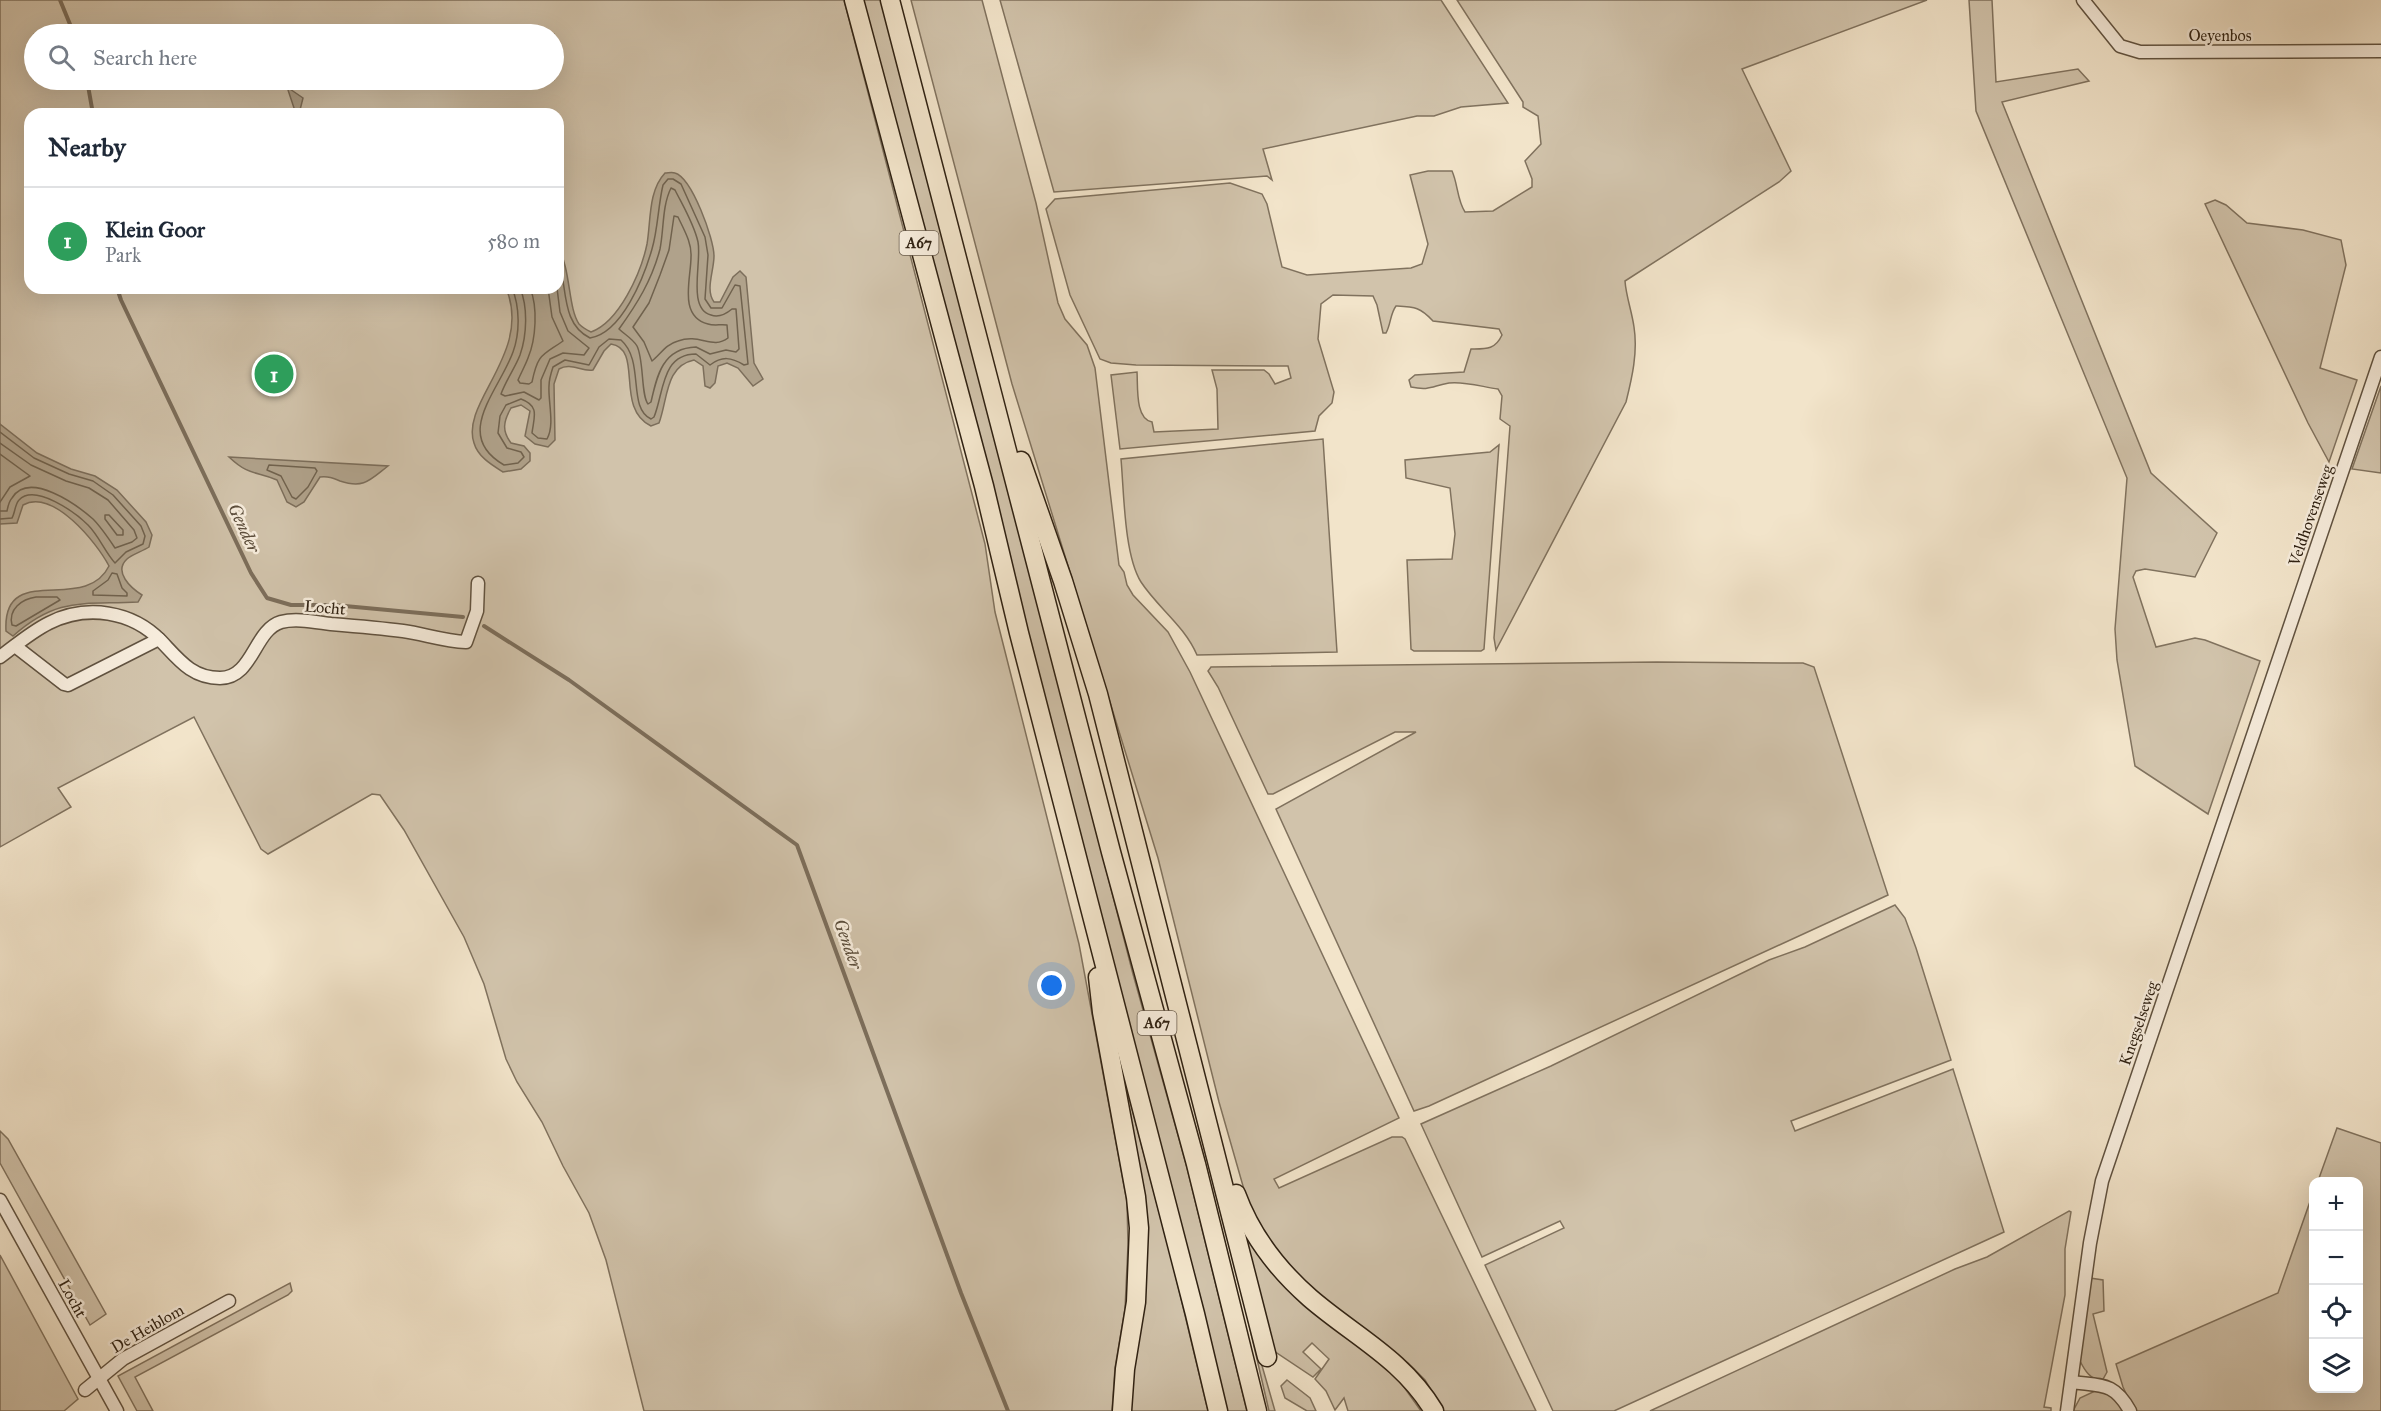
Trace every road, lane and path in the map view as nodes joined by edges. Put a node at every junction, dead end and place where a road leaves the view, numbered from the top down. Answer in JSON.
{"nodes":[{"id":1,"x":855,"y":0,"type":"edge"},
{"id":2,"x":890,"y":0,"type":"edge"},
{"id":3,"x":2083,"y":0,"type":"edge"},
{"id":4,"x":2381,"y":51,"type":"edge"},
{"id":5,"x":2381,"y":357,"type":"edge"},
{"id":6,"x":995,"y":402,"type":"junction"},
{"id":7,"x":478,"y":583,"type":"dead end"},
{"id":8,"x":159,"y":639,"type":"junction"},
{"id":9,"x":15,"y":646,"type":"junction"},
{"id":10,"x":0,"y":657,"type":"edge"},
{"id":11,"x":2270,"y":683,"type":"joint"},
{"id":12,"x":1091,"y":912,"type":"junction"},
{"id":13,"x":1207,"y":1119,"type":"junction"},
{"id":14,"x":0,"y":1200,"type":"edge"},
{"id":15,"x":230,"y":1301,"type":"dead end"},
{"id":16,"x":1267,"y":1357,"type":"dead end"},
{"id":17,"x":99,"y":1378,"type":"junction"},
{"id":18,"x":2072,"y":1382,"type":"junction"},
{"id":19,"x":85,"y":1390,"type":"dead end"},
{"id":20,"x":117,"y":1411,"type":"edge"},
{"id":21,"x":1122,"y":1411,"type":"edge"},
{"id":22,"x":1218,"y":1411,"type":"edge"},
{"id":23,"x":1257,"y":1411,"type":"edge"},
{"id":24,"x":1434,"y":1411,"type":"edge"},
{"id":25,"x":2067,"y":1411,"type":"edge"},
{"id":26,"x":2130,"y":1411,"type":"edge"}],
"edges":[{"from":1,"to":12,"type":"highway","number":"A67"},
{"from":2,"to":6,"type":"highway","number":"A67"},
{"from":3,"to":4,"type":"street","name":"Oeyenbos"},
{"from":5,"to":11,"type":"street","name":"Veldhovenseweg"},
{"from":6,"to":13,"type":"highway","number":"A67"},
{"from":6,"to":23,"type":"highway","number":"A67"},
{"from":7,"to":8,"type":"street","name":"Locht"},
{"from":8,"to":9,"type":"street","name":"Locht"},
{"from":8,"to":9,"type":"street"},
{"from":9,"to":10,"type":"street","name":"Locht"},
{"from":11,"to":18,"type":"street","name":"Knegselseweg"},
{"from":12,"to":21,"type":"highway","number":"A67"},
{"from":12,"to":22,"type":"highway","number":"A67"},
{"from":13,"to":16,"type":"highway","number":"A67"},
{"from":13,"to":24,"type":"highway","number":"A67"},
{"from":14,"to":17,"type":"street","name":"Locht"},
{"from":15,"to":17,"type":"street","name":"De Heiblom"},
{"from":17,"to":19,"type":"street","name":"De Heiblom"},
{"from":17,"to":20,"type":"street","name":"Locht"},
{"from":18,"to":25,"type":"street","name":"Knegselseweg"},
{"from":18,"to":26,"type":"street"}]}
